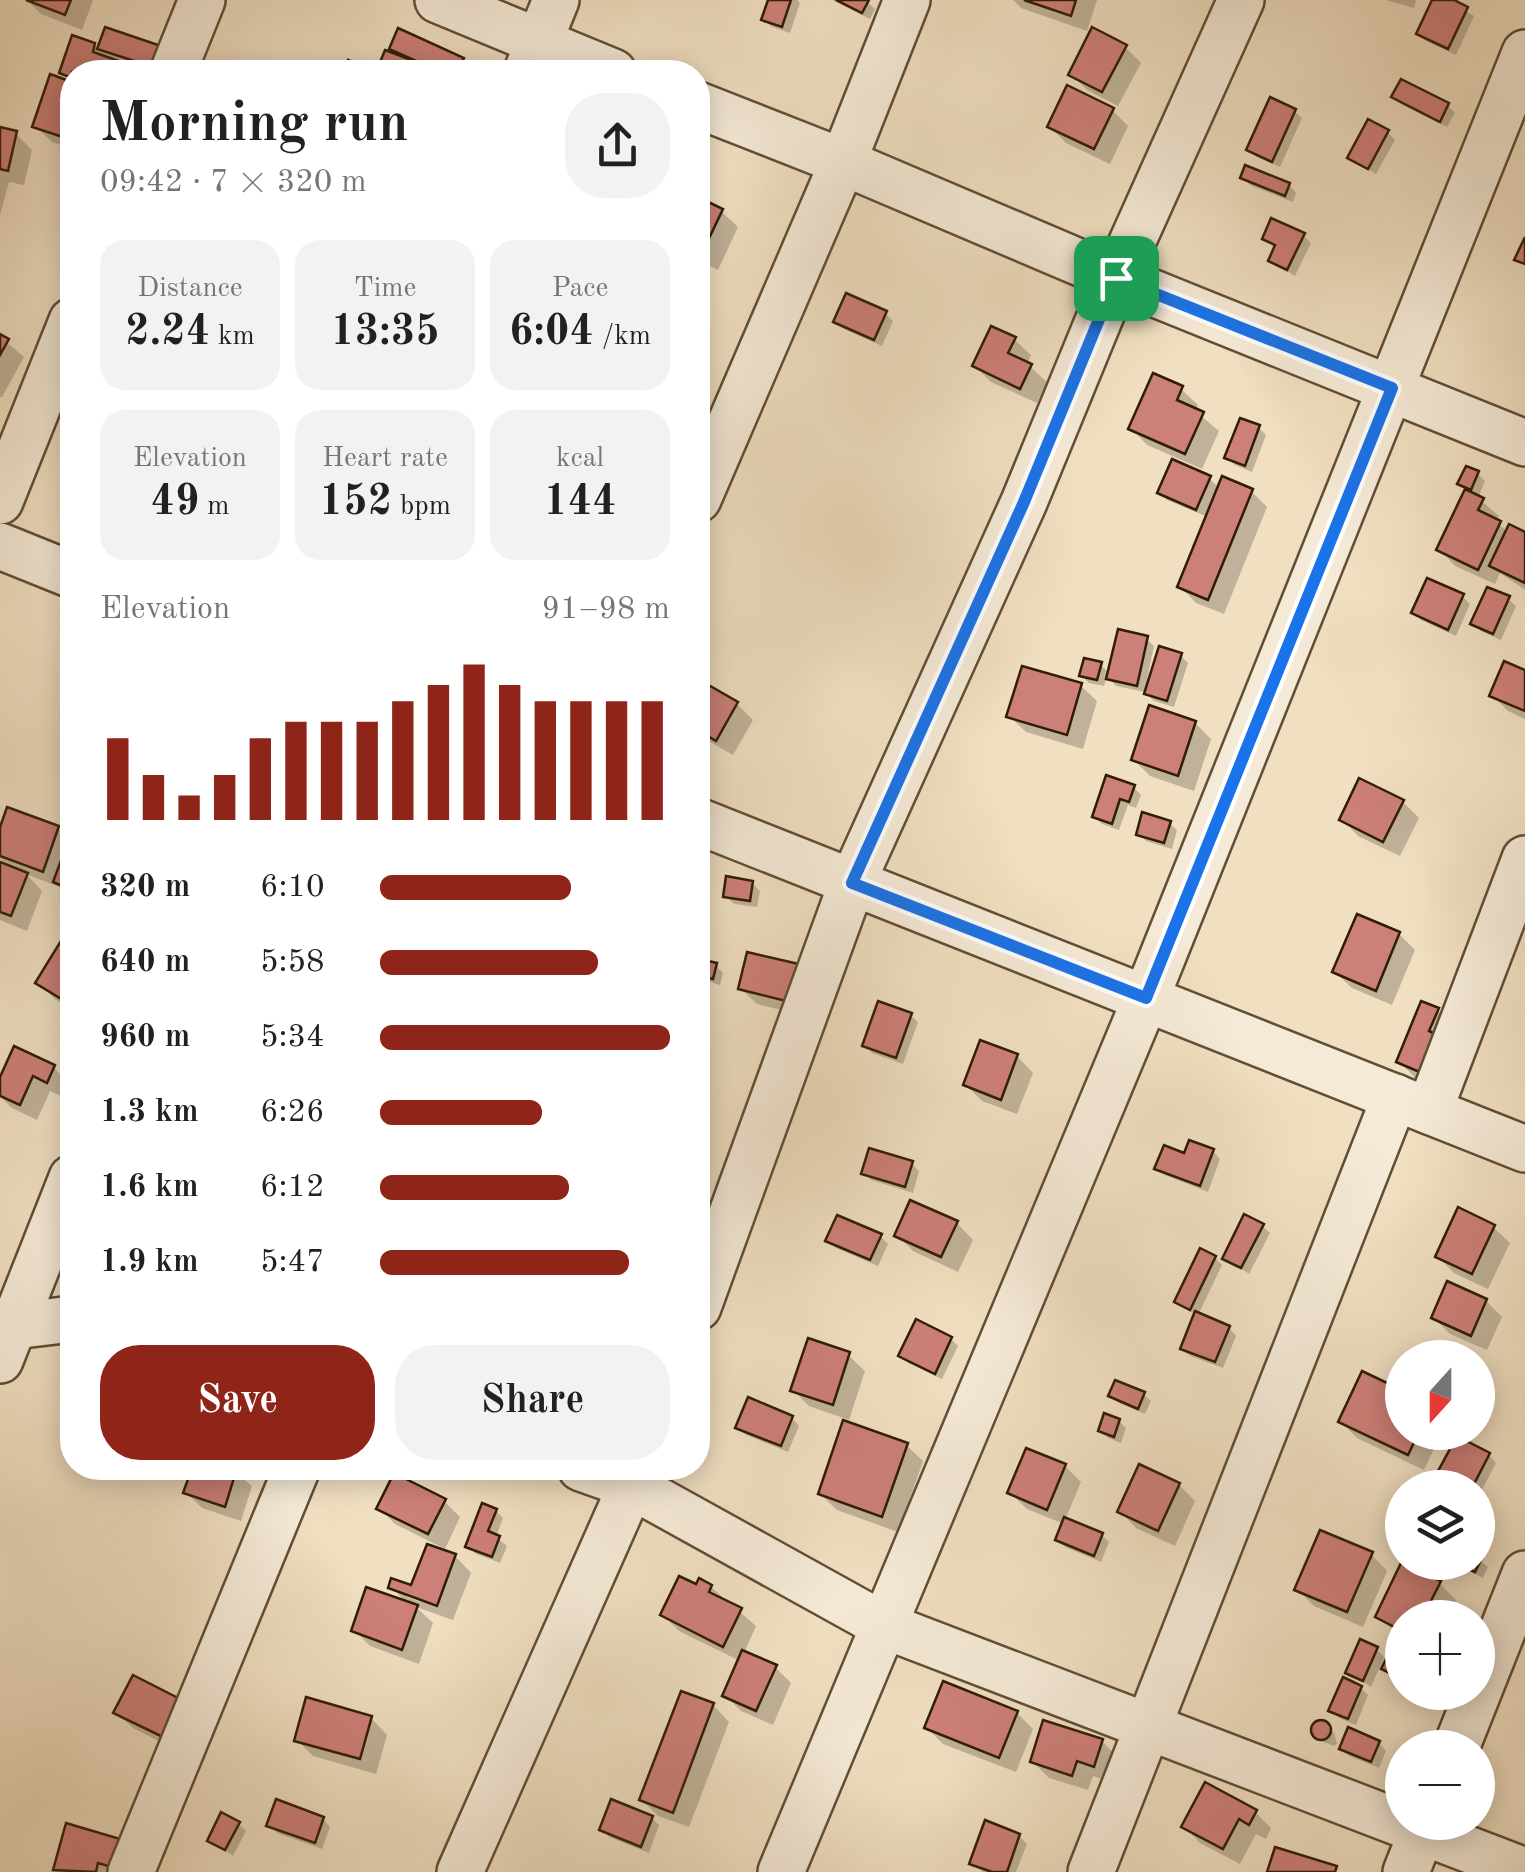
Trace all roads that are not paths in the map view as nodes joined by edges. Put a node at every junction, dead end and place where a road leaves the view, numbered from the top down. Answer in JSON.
{"nodes":[{"id":1,"x":202,"y":0,"type":"edge"},
{"id":2,"x":438,"y":0,"type":"edge"},
{"id":3,"x":556,"y":0,"type":"edge"},
{"id":4,"x":906,"y":0,"type":"edge"},
{"id":5,"x":1241,"y":0,"type":"edge"},
{"id":6,"x":1525,"y":53,"type":"edge"},
{"id":7,"x":533,"y":58,"type":"edge"},
{"id":8,"x":178,"y":60,"type":"edge"},
{"id":9,"x":710,"y":110,"type":"edge"},
{"id":10,"x":844,"y":162,"type":"junction"},
{"id":11,"x":1116,"y":278,"type":"junction"},
{"id":12,"x":60,"y":352,"type":"edge"},
{"id":13,"x":1392,"y":388,"type":"junction"},
{"id":14,"x":1525,"y":443,"type":"edge"},
{"id":15,"x":710,"y":471,"type":"edge"},
{"id":16,"x":0,"y":501,"type":"edge"},
{"id":17,"x":0,"y":546,"type":"edge"},
{"id":18,"x":60,"y":569,"type":"edge"},
{"id":19,"x":710,"y":827,"type":"edge"},
{"id":20,"x":1525,"y":859,"type":"edge"},
{"id":21,"x":852,"y":883,"type":"junction"},
{"id":22,"x":1146,"y":998,"type":"junction"},
{"id":23,"x":1412,"y":1104,"type":"junction"},
{"id":24,"x":1525,"y":1148,"type":"edge"},
{"id":25,"x":60,"y":1208,"type":"edge"},
{"id":26,"x":710,"y":1273,"type":"edge"},
{"id":27,"x":60,"y":1323,"type":"edge"},
{"id":28,"x":7,"y":1343,"type":"edge"},
{"id":29,"x":292,"y":1480,"type":"edge"},
{"id":30,"x":635,"y":1480,"type":"edge"},
{"id":31,"x":641,"y":1480,"type":"edge"},
{"id":32,"x":1525,"y":1574,"type":"edge"},
{"id":33,"x":883,"y":1625,"type":"junction"},
{"id":34,"x":1150,"y":1728,"type":"junction"},
{"id":35,"x":1463,"y":1730,"type":"edge"},
{"id":36,"x":1418,"y":1842,"type":"edge"},
{"id":37,"x":131,"y":1872,"type":"edge"},
{"id":38,"x":460,"y":1872,"type":"edge"},
{"id":39,"x":782,"y":1872,"type":"edge"},
{"id":40,"x":1091,"y":1872,"type":"edge"},
{"id":41,"x":1525,"y":1872,"type":"edge"}],
"edges":[{"from":1,"to":8,"type":"street"},
{"from":2,"to":7,"type":"street"},
{"from":3,"to":7,"type":"street"},
{"from":4,"to":10,"type":"street"},
{"from":5,"to":11,"type":"street"},
{"from":6,"to":13,"type":"street"},
{"from":9,"to":10,"type":"street"},
{"from":10,"to":11,"type":"street"},
{"from":10,"to":15,"type":"street"},
{"from":11,"to":13,"type":"street"},
{"from":11,"to":21,"type":"street"},
{"from":12,"to":16,"type":"street"},
{"from":13,"to":14,"type":"street"},
{"from":13,"to":22,"type":"street"},
{"from":17,"to":18,"type":"street"},
{"from":19,"to":21,"type":"street"},
{"from":20,"to":23,"type":"street"},
{"from":21,"to":22,"type":"street"},
{"from":21,"to":26,"type":"street"},
{"from":22,"to":23,"type":"street"},
{"from":22,"to":33,"type":"street"},
{"from":23,"to":24,"type":"street"},
{"from":23,"to":34,"type":"street"},
{"from":25,"to":28,"type":"street"},
{"from":27,"to":28,"type":"street"},
{"from":29,"to":37,"type":"street"},
{"from":30,"to":38,"type":"street"},
{"from":31,"to":33,"type":"street"},
{"from":32,"to":35,"type":"street"},
{"from":33,"to":34,"type":"street"},
{"from":33,"to":39,"type":"street"},
{"from":34,"to":36,"type":"street"},
{"from":34,"to":40,"type":"street"},
{"from":36,"to":41,"type":"street"}]}
